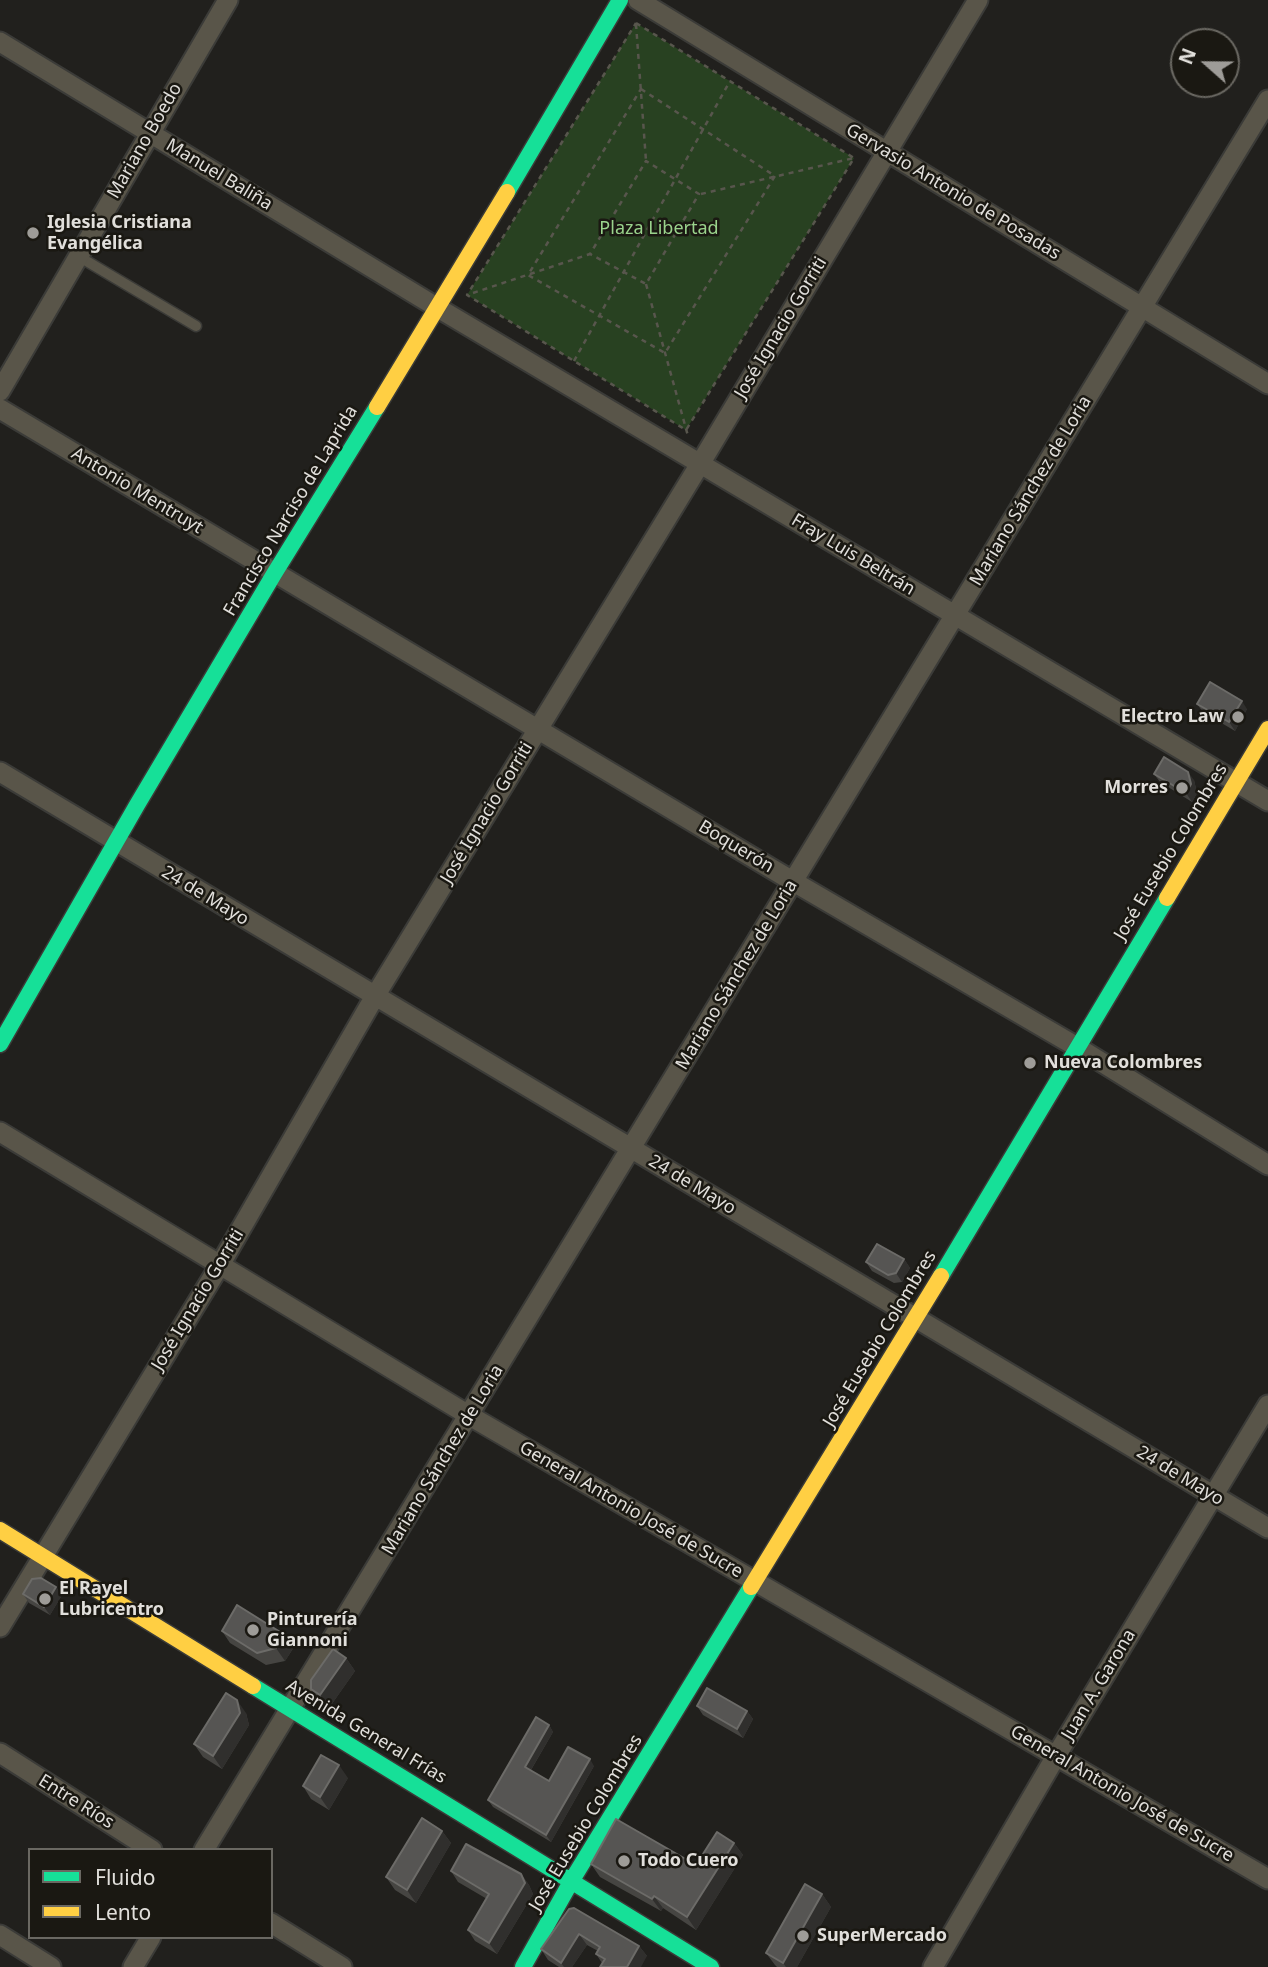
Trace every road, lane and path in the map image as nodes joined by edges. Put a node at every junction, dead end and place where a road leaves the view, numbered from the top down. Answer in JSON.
{"nodes":[{"id":1,"x":228,"y":0,"type":"edge"},
{"id":2,"x":620,"y":0,"type":"edge"},
{"id":3,"x":638,"y":0,"type":"edge"},
{"id":4,"x":978,"y":0,"type":"edge"},
{"id":5,"x":636,"y":23,"type":"junction"},
{"id":6,"x":0,"y":42,"type":"edge"},
{"id":7,"x":730,"y":80,"type":"junction"},
{"id":8,"x":641,"y":89,"type":"junction"},
{"id":9,"x":1268,"y":100,"type":"edge"},
{"id":10,"x":703,"y":129,"type":"junction"},
{"id":11,"x":150,"y":132,"type":"junction"},
{"id":12,"x":887,"y":152,"type":"junction"},
{"id":13,"x":854,"y":158,"type":"junction"},
{"id":14,"x":646,"y":161,"type":"junction"},
{"id":15,"x":775,"y":177,"type":"junction"},
{"id":16,"x":675,"y":179,"type":"junction"},
{"id":17,"x":699,"y":194,"type":"junction"},
{"id":18,"x":590,"y":254,"type":"junction"},
{"id":19,"x":78,"y":256,"type":"junction"},
{"id":20,"x":624,"y":272,"type":"junction"},
{"id":21,"x":528,"y":275,"type":"junction"},
{"id":22,"x":646,"y":284,"type":"junction"},
{"id":23,"x":467,"y":295,"type":"junction"},
{"id":24,"x":1142,"y":308,"type":"junction"},
{"id":25,"x":438,"y":309,"type":"junction"},
{"id":26,"x":600,"y":316,"type":"junction"},
{"id":27,"x":196,"y":326,"type":"dead end"},
{"id":28,"x":665,"y":353,"type":"junction"},
{"id":29,"x":575,"y":361,"type":"junction"},
{"id":30,"x":1268,"y":384,"type":"edge"},
{"id":31,"x":0,"y":391,"type":"edge"},
{"id":32,"x":0,"y":409,"type":"edge"},
{"id":33,"x":686,"y":430,"type":"junction"},
{"id":34,"x":700,"y":464,"type":"junction"},
{"id":35,"x":274,"y":574,"type":"junction"},
{"id":36,"x":955,"y":616,"type":"junction"},
{"id":37,"x":537,"y":729,"type":"junction"},
{"id":38,"x":1268,"y":729,"type":"edge"},
{"id":39,"x":0,"y":772,"type":"edge"},
{"id":40,"x":1236,"y":782,"type":"junction"},
{"id":41,"x":1268,"y":801,"type":"edge"},
{"id":42,"x":116,"y":843,"type":"junction"},
{"id":43,"x":794,"y":882,"type":"junction"},
{"id":44,"x":375,"y":996,"type":"junction"},
{"id":45,"x":0,"y":1044,"type":"edge"},
{"id":46,"x":1077,"y":1047,"type":"junction"},
{"id":47,"x":0,"y":1132,"type":"edge"},
{"id":48,"x":631,"y":1149,"type":"junction"},
{"id":49,"x":1268,"y":1165,"type":"edge"},
{"id":50,"x":220,"y":1265,"type":"junction"},
{"id":51,"x":916,"y":1318,"type":"junction"},
{"id":52,"x":1268,"y":1405,"type":"edge"},
{"id":53,"x":470,"y":1416,"type":"junction"},
{"id":54,"x":1212,"y":1495,"type":"junction"},
{"id":55,"x":1268,"y":1528,"type":"edge"},
{"id":56,"x":0,"y":1530,"type":"edge"},
{"id":57,"x":43,"y":1558,"type":"junction"},
{"id":58,"x":754,"y":1582,"type":"junction"},
{"id":59,"x":0,"y":1627,"type":"edge"},
{"id":60,"x":291,"y":1709,"type":"junction"},
{"id":61,"x":0,"y":1753,"type":"edge"},
{"id":62,"x":1056,"y":1756,"type":"junction"},
{"id":63,"x":149,"y":1848,"type":"edge"},
{"id":64,"x":205,"y":1848,"type":"edge"},
{"id":65,"x":1268,"y":1879,"type":"edge"},
{"id":66,"x":572,"y":1880,"type":"junction"},
{"id":67,"x":273,"y":1924,"type":"edge"},
{"id":68,"x":0,"y":1935,"type":"edge"},
{"id":69,"x":150,"y":1939,"type":"edge"},
{"id":70,"x":51,"y":1967,"type":"edge"},
{"id":71,"x":133,"y":1967,"type":"edge"},
{"id":72,"x":342,"y":1967,"type":"edge"},
{"id":73,"x":523,"y":1967,"type":"edge"},
{"id":74,"x":711,"y":1967,"type":"edge"},
{"id":75,"x":933,"y":1967,"type":"edge"}],
"edges":[{"from":1,"to":11,"type":"street","name":"Mariano Boedo"},
{"from":2,"to":25,"type":"street","name":"Francisco Narciso de Laprida"},
{"from":3,"to":12,"type":"street","name":"Gervasio Antonio de Posadas"},
{"from":4,"to":12,"type":"street","name":"José Ignacio Gorriti"},
{"from":5,"to":7,"type":"path"},
{"from":5,"to":8,"type":"path"},
{"from":5,"to":23,"type":"path"},
{"from":6,"to":11,"type":"street","name":"Manuel Baliña"},
{"from":7,"to":10,"type":"path"},
{"from":7,"to":13,"type":"path"},
{"from":8,"to":10,"type":"path"},
{"from":8,"to":14,"type":"path"},
{"from":8,"to":21,"type":"path"},
{"from":9,"to":24,"type":"street","name":"Mariano Sánchez de Loria"},
{"from":10,"to":15,"type":"path"},
{"from":10,"to":16,"type":"path"},
{"from":11,"to":19,"type":"street","name":"Mariano Boedo"},
{"from":11,"to":25,"type":"street","name":"Manuel Baliña"},
{"from":12,"to":24,"type":"street","name":"Gervasio Antonio de Posadas"},
{"from":12,"to":34,"type":"street","name":"José Ignacio Gorriti"},
{"from":13,"to":15,"type":"path"},
{"from":13,"to":33,"type":"path"},
{"from":14,"to":16,"type":"path"},
{"from":14,"to":18,"type":"path"},
{"from":15,"to":17,"type":"path"},
{"from":15,"to":28,"type":"path"},
{"from":16,"to":17,"type":"path"},
{"from":16,"to":20,"type":"path"},
{"from":17,"to":22,"type":"path"},
{"from":18,"to":20,"type":"path"},
{"from":18,"to":21,"type":"path"},
{"from":19,"to":27,"type":"lane"},
{"from":19,"to":31,"type":"street","name":"Mariano Boedo"},
{"from":20,"to":22,"type":"path"},
{"from":20,"to":26,"type":"path"},
{"from":21,"to":23,"type":"path"},
{"from":21,"to":26,"type":"path"},
{"from":22,"to":28,"type":"path"},
{"from":23,"to":29,"type":"path"},
{"from":24,"to":30,"type":"street","name":"Gervasio Antonio de Posadas"},
{"from":24,"to":36,"type":"street","name":"Mariano Sánchez de Loria"},
{"from":25,"to":34,"type":"street","name":"Fray Luis Beltrán"},
{"from":25,"to":35,"type":"street","name":"Francisco Narciso de Laprida"},
{"from":26,"to":28,"type":"path"},
{"from":26,"to":29,"type":"path"},
{"from":28,"to":33,"type":"path"},
{"from":29,"to":33,"type":"path"},
{"from":32,"to":35,"type":"street","name":"Antonio Mentruyt"},
{"from":34,"to":36,"type":"street","name":"Fray Luis Beltrán"},
{"from":34,"to":37,"type":"street","name":"José Ignacio Gorriti"},
{"from":35,"to":37,"type":"street","name":"Boquerón"},
{"from":35,"to":42,"type":"street","name":"Francisco Narciso de Laprida"},
{"from":36,"to":40,"type":"street","name":"Fray Luis Beltrán"},
{"from":36,"to":43,"type":"street","name":"Mariano Sánchez de Loria"},
{"from":37,"to":43,"type":"street","name":"Boquerón"},
{"from":37,"to":44,"type":"street","name":"José Ignacio Gorriti"},
{"from":38,"to":40,"type":"street","name":"José Eusebio Colombres"},
{"from":39,"to":42,"type":"street","name":"24 de Mayo"},
{"from":40,"to":41,"type":"street","name":"Fray Luis Beltrán"},
{"from":40,"to":46,"type":"street","name":"José Eusebio Colombres"},
{"from":42,"to":44,"type":"street","name":"24 de Mayo"},
{"from":42,"to":45,"type":"street","name":"Francisco Narciso de Laprida"},
{"from":43,"to":46,"type":"street","name":"Boquerón"},
{"from":43,"to":48,"type":"street","name":"Mariano Sánchez de Loria"},
{"from":44,"to":48,"type":"street","name":"24 de Mayo"},
{"from":44,"to":50,"type":"street","name":"José Ignacio Gorriti"},
{"from":46,"to":49,"type":"street","name":"Boquerón"},
{"from":46,"to":51,"type":"street","name":"José Eusebio Colombres"},
{"from":47,"to":50,"type":"street","name":"General Antonio José de Sucre"},
{"from":48,"to":51,"type":"street","name":"24 de Mayo"},
{"from":48,"to":53,"type":"street","name":"Mariano Sánchez de Loria"},
{"from":50,"to":53,"type":"street","name":"General Antonio José de Sucre"},
{"from":50,"to":57,"type":"street","name":"José Ignacio Gorriti"},
{"from":51,"to":54,"type":"street","name":"24 de Mayo"},
{"from":51,"to":58,"type":"street","name":"José Eusebio Colombres"},
{"from":52,"to":54,"type":"street","name":"Juan A. Garona"},
{"from":53,"to":58,"type":"street","name":"General Antonio José de Sucre"},
{"from":53,"to":60,"type":"street","name":"Mariano Sánchez de Loria"},
{"from":54,"to":55,"type":"street","name":"24 de Mayo"},
{"from":54,"to":62,"type":"street","name":"Juan A. Garona"},
{"from":56,"to":57,"type":"street","name":"Avenida General Frías"},
{"from":57,"to":59,"type":"street","name":"José Ignacio Gorriti"},
{"from":57,"to":60,"type":"street","name":"Avenida General Frías"},
{"from":58,"to":62,"type":"street","name":"General Antonio José de Sucre"},
{"from":58,"to":66,"type":"street","name":"José Eusebio Colombres"},
{"from":60,"to":64,"type":"street","name":"Mariano Sánchez de Loria"},
{"from":60,"to":66,"type":"street","name":"Avenida General Frías"},
{"from":61,"to":63,"type":"street","name":"Entre Ríos"},
{"from":62,"to":65,"type":"street","name":"General Antonio José de Sucre"},
{"from":62,"to":75,"type":"street","name":"Juan A. Garona"},
{"from":66,"to":73,"type":"street","name":"José Eusebio Colombres"},
{"from":66,"to":74,"type":"street","name":"Avenida General Frías"},
{"from":67,"to":72,"type":"street"},
{"from":68,"to":70,"type":"street"},
{"from":69,"to":71,"type":"street"}]}
